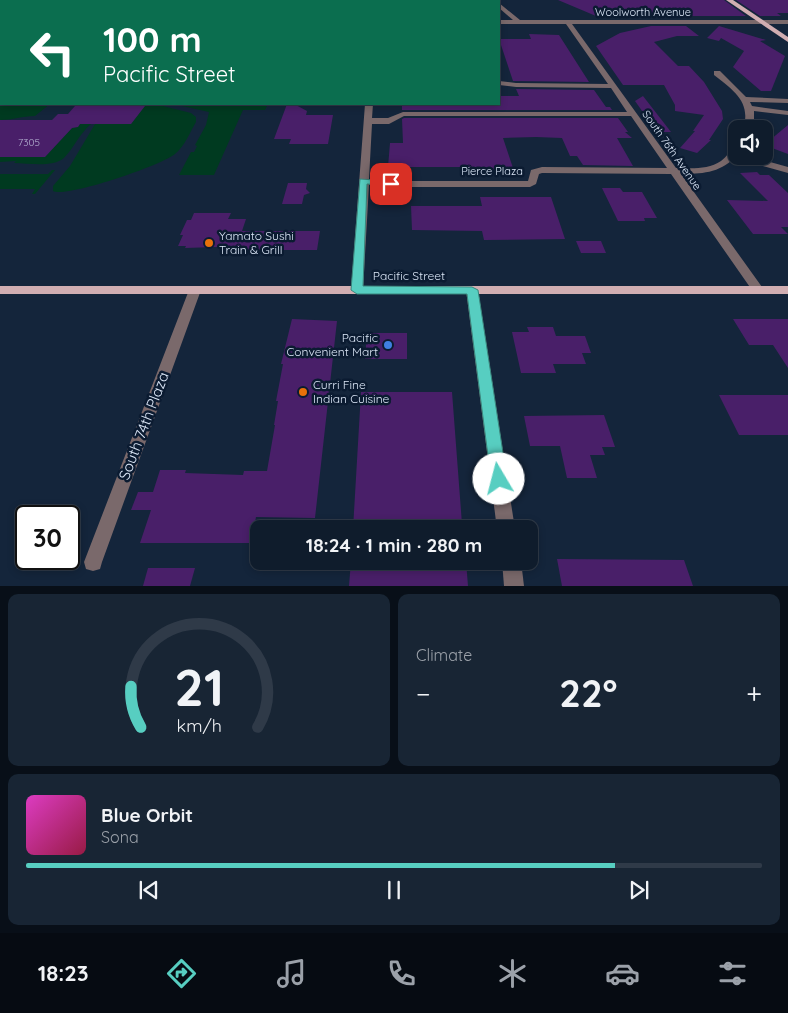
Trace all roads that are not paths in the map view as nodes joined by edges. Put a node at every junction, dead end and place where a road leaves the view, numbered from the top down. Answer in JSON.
{"nodes":[{"id":1,"x":728,"y":0,"type":"edge"},
{"id":2,"x":500,"y":6,"type":"edge"},
{"id":3,"x":500,"y":22,"type":"edge"},
{"id":4,"x":518,"y":22,"type":"junction"},
{"id":5,"x":568,"y":22,"type":"junction"},
{"id":6,"x":760,"y":22,"type":"junction"},
{"id":7,"x":788,"y":22,"type":"edge"},
{"id":8,"x":788,"y":40,"type":"edge"},
{"id":9,"x":717,"y":73,"type":"dead end"},
{"id":10,"x":500,"y":83,"type":"edge"},
{"id":11,"x":613,"y":86,"type":"junction"},
{"id":12,"x":788,"y":101,"type":"edge"},
{"id":13,"x":748,"y":104,"type":"junction"},
{"id":14,"x":369,"y":105,"type":"edge"},
{"id":15,"x":788,"y":113,"type":"edge"},
{"id":16,"x":633,"y":114,"type":"junction"},
{"id":17,"x":751,"y":120,"type":"edge"},
{"id":18,"x":368,"y":121,"type":"junction"},
{"id":19,"x":728,"y":162,"type":"edge"},
{"id":20,"x":772,"y":165,"type":"edge"},
{"id":21,"x":788,"y":170,"type":"edge"},
{"id":22,"x":673,"y":171,"type":"junction"},
{"id":23,"x":363,"y":181,"type":"junction"},
{"id":24,"x":0,"y":290,"type":"edge"},
{"id":25,"x":196,"y":290,"type":"junction"},
{"id":26,"x":357,"y":290,"type":"junction"},
{"id":27,"x":472,"y":290,"type":"junction"},
{"id":28,"x":758,"y":290,"type":"junction"},
{"id":29,"x":788,"y":290,"type":"edge"},
{"id":30,"x":505,"y":520,"type":"edge"},
{"id":31,"x":93,"y":562,"type":"dead end"},
{"id":32,"x":512,"y":570,"type":"edge"},
{"id":33,"x":514,"y":586,"type":"edge"}],
"edges":[{"from":1,"to":6,"type":"main road"},
{"from":2,"to":4,"type":"street"},
{"from":3,"to":4,"type":"street","name":"Woolworth Avenue"},
{"from":4,"to":5,"type":"street","name":"Woolworth Avenue"},
{"from":5,"to":6,"type":"street","name":"Woolworth Avenue"},
{"from":5,"to":11,"type":"street","name":"South 76th Avenue"},
{"from":6,"to":7,"type":"street","name":"Woolworth Avenue"},
{"from":6,"to":8,"type":"main road"},
{"from":9,"to":13,"type":"street"},
{"from":10,"to":11,"type":"street"},
{"from":11,"to":16,"type":"street","name":"South 76th Avenue"},
{"from":12,"to":13,"type":"street"},
{"from":13,"to":15,"type":"street"},
{"from":13,"to":17,"type":"street"},
{"from":14,"to":18,"type":"street"},
{"from":16,"to":18,"type":"street"},
{"from":16,"to":22,"type":"street","name":"South 76th Avenue"},
{"from":18,"to":23,"type":"street"},
{"from":19,"to":22,"type":"street"},
{"from":20,"to":21,"type":"street"},
{"from":22,"to":23,"type":"street","name":"Pierce Plaza"},
{"from":22,"to":28,"type":"street","name":"South 76th Avenue"},
{"from":23,"to":26,"type":"street"},
{"from":24,"to":25,"type":"main road","name":"Pacific Street"},
{"from":25,"to":26,"type":"main road","name":"Pacific Street"},
{"from":25,"to":31,"type":"street","name":"South 74th Plaza"},
{"from":26,"to":27,"type":"main road","name":"Pacific Street"},
{"from":27,"to":28,"type":"main road","name":"Pacific Street"},
{"from":27,"to":30,"type":"street"},
{"from":28,"to":29,"type":"main road","name":"Pacific Street"},
{"from":32,"to":33,"type":"street"}]}
